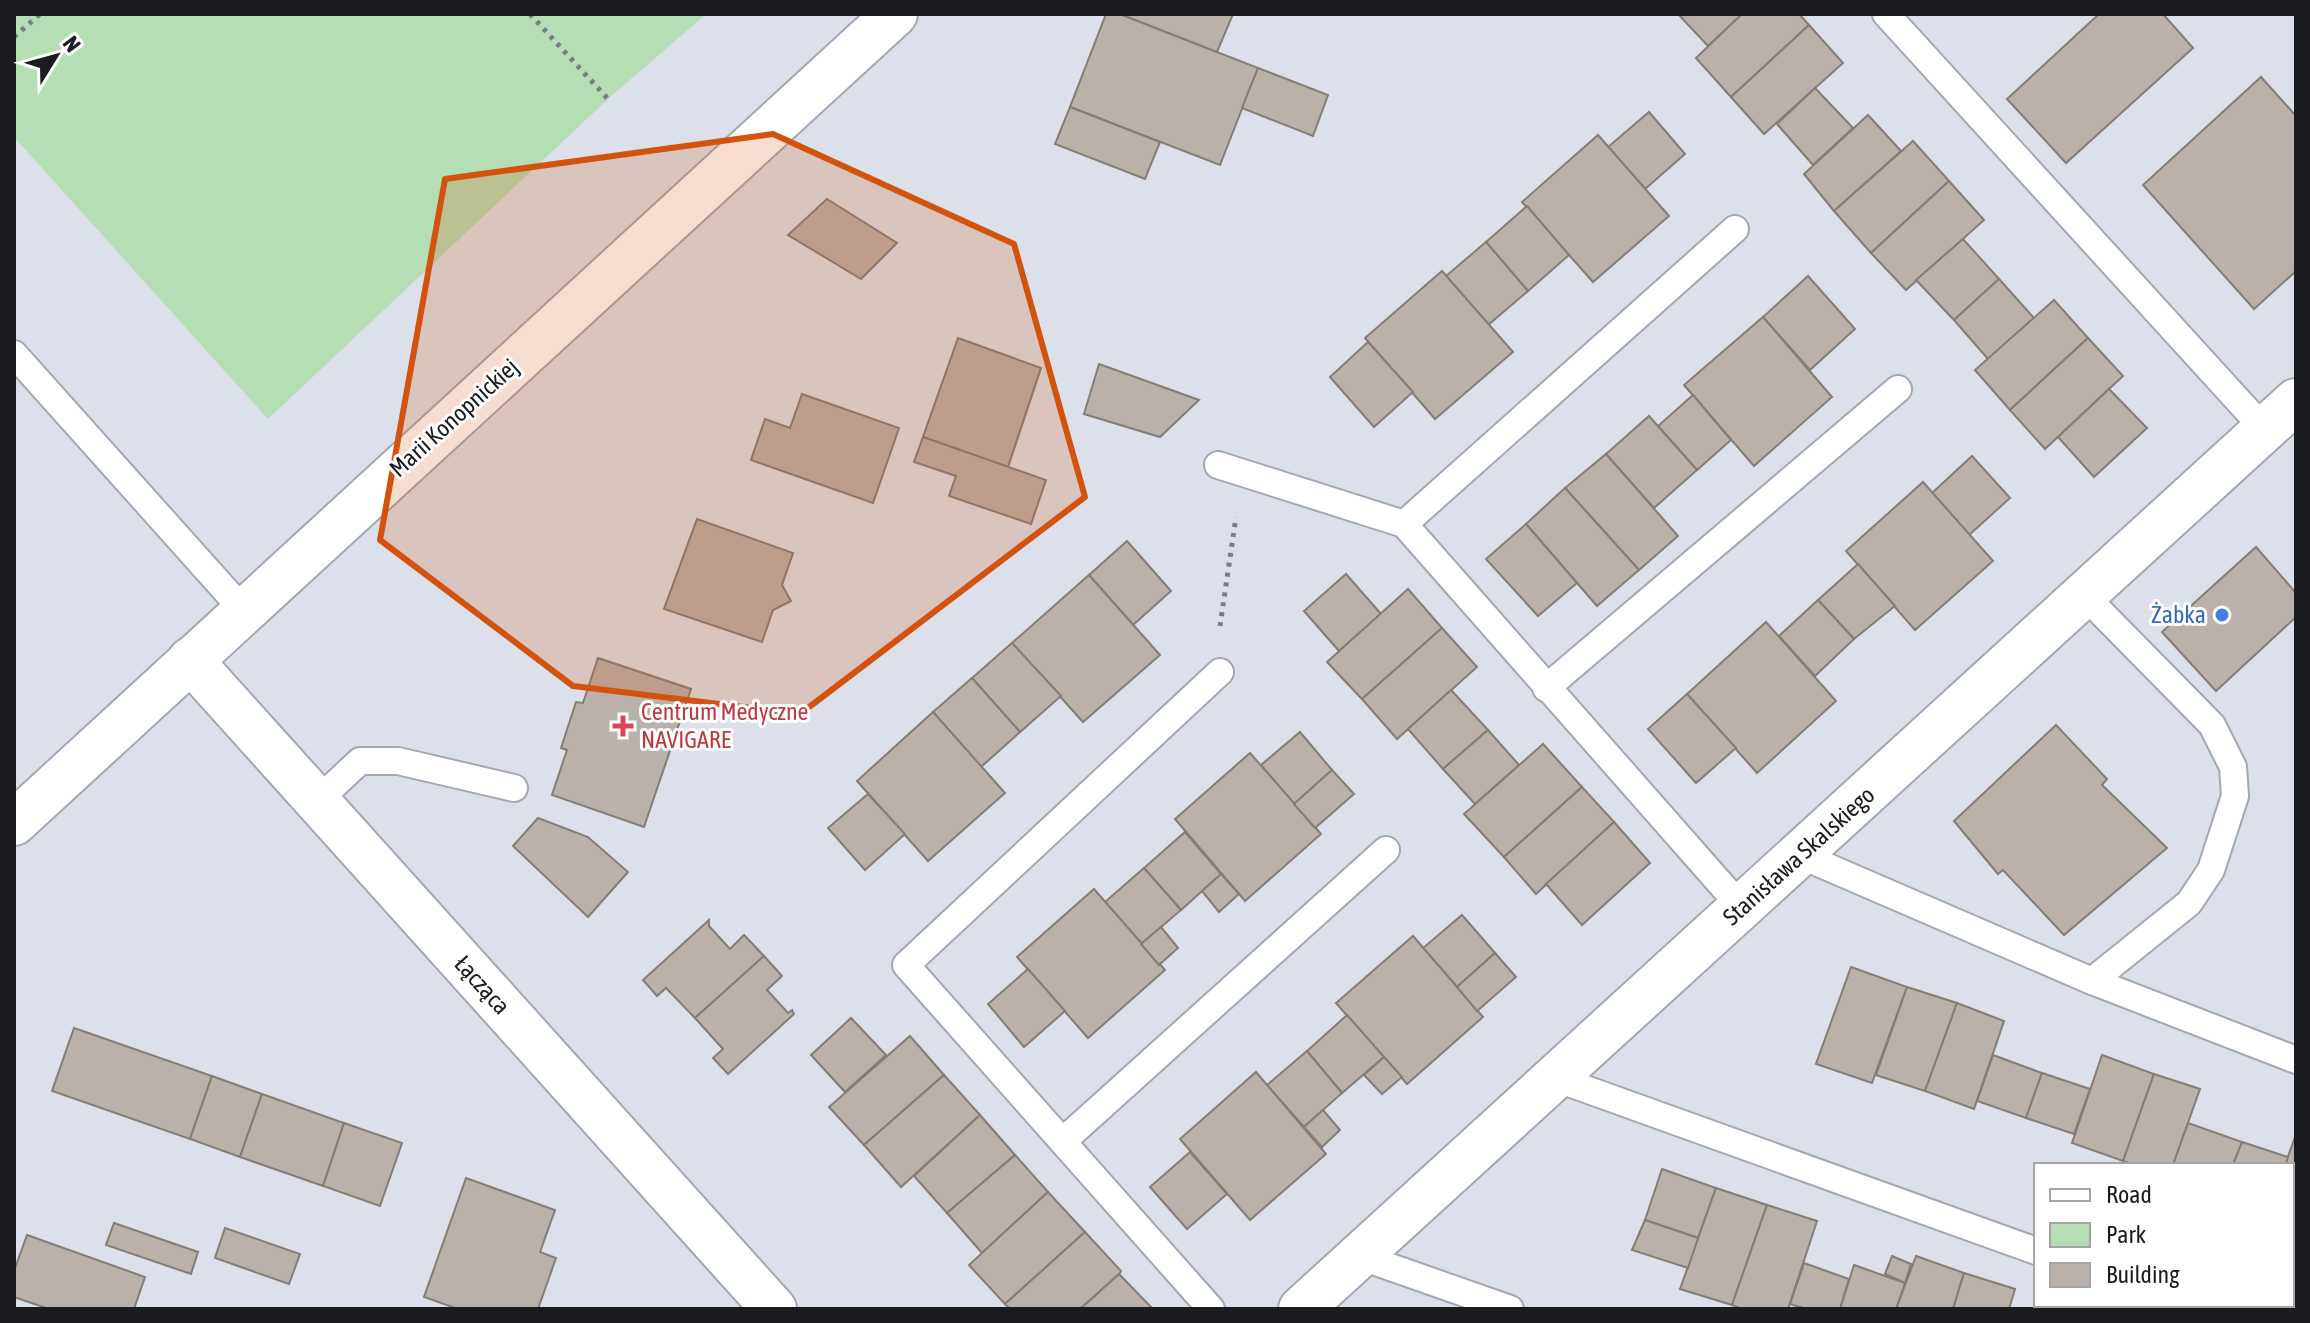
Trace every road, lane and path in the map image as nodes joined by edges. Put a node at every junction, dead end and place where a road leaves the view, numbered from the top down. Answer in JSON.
{"nodes":[{"id":1,"x":40,"y":14,"type":"edge"},
{"id":2,"x":530,"y":14,"type":"edge"},
{"id":3,"x":895,"y":14,"type":"edge"},
{"id":4,"x":1886,"y":14,"type":"edge"},
{"id":5,"x":14,"y":37,"type":"edge"},
{"id":6,"x":608,"y":99,"type":"dead end"},
{"id":7,"x":1735,"y":229,"type":"dead end"},
{"id":8,"x":14,"y":354,"type":"edge"},
{"id":9,"x":1898,"y":389,"type":"dead end"},
{"id":10,"x":2281,"y":416,"type":"edge"},
{"id":11,"x":1229,"y":469,"type":"joint"},
{"id":12,"x":1404,"y":524,"type":"junction"},
{"id":13,"x":2085,"y":596,"type":"junction"},
{"id":14,"x":244,"y":611,"type":"junction"},
{"id":15,"x":190,"y":660,"type":"junction"},
{"id":16,"x":1220,"y":672,"type":"joint"},
{"id":17,"x":1546,"y":688,"type":"junction"},
{"id":18,"x":514,"y":788,"type":"dead end"},
{"id":19,"x":316,"y":802,"type":"junction"},
{"id":20,"x":14,"y":823,"type":"edge"},
{"id":21,"x":1386,"y":850,"type":"dead end"},
{"id":22,"x":1800,"y":855,"type":"junction"},
{"id":23,"x":1742,"y":908,"type":"junction"},
{"id":24,"x":2092,"y":981,"type":"junction"},
{"id":25,"x":2296,"y":1060,"type":"edge"},
{"id":26,"x":1555,"y":1078,"type":"junction"},
{"id":27,"x":1063,"y":1141,"type":"junction"},
{"id":28,"x":2034,"y":1250,"type":"edge"},
{"id":29,"x":1359,"y":1256,"type":"junction"},
{"id":30,"x":774,"y":1309,"type":"edge"},
{"id":31,"x":1211,"y":1309,"type":"edge"},
{"id":32,"x":1301,"y":1309,"type":"edge"},
{"id":33,"x":1510,"y":1309,"type":"edge"}],
"edges":[{"from":1,"to":5,"type":"path"},
{"from":2,"to":6,"type":"path"},
{"from":3,"to":14,"type":"street","name":"Marii Konopnickiej"},
{"from":4,"to":10,"type":"lane"},
{"from":7,"to":12,"type":"lane"},
{"from":8,"to":14,"type":"lane"},
{"from":9,"to":17,"type":"lane"},
{"from":10,"to":13,"type":"street","name":"Stanisława Skalskiego"},
{"from":11,"to":12,"type":"lane"},
{"from":11,"to":16,"type":"path"},
{"from":12,"to":17,"type":"lane"},
{"from":13,"to":22,"type":"street","name":"Stanisława Skalskiego"},
{"from":13,"to":24,"type":"lane"},
{"from":14,"to":15,"type":"street","name":"Marii Konopnickiej"},
{"from":15,"to":19,"type":"street","name":"Łącząca"},
{"from":15,"to":20,"type":"street","name":"Marii Konopnickiej"},
{"from":16,"to":27,"type":"lane"},
{"from":17,"to":23,"type":"lane"},
{"from":18,"to":19,"type":"lane"},
{"from":19,"to":30,"type":"street","name":"Łącząca"},
{"from":21,"to":27,"type":"lane"},
{"from":22,"to":23,"type":"street","name":"Stanisława Skalskiego"},
{"from":22,"to":24,"type":"lane"},
{"from":23,"to":26,"type":"street","name":"Stanisława Skalskiego"},
{"from":24,"to":25,"type":"lane"},
{"from":26,"to":28,"type":"lane"},
{"from":26,"to":29,"type":"street","name":"Stanisława Skalskiego"},
{"from":27,"to":31,"type":"lane"},
{"from":29,"to":32,"type":"street","name":"Stanisława Skalskiego"},
{"from":29,"to":33,"type":"lane"}]}
